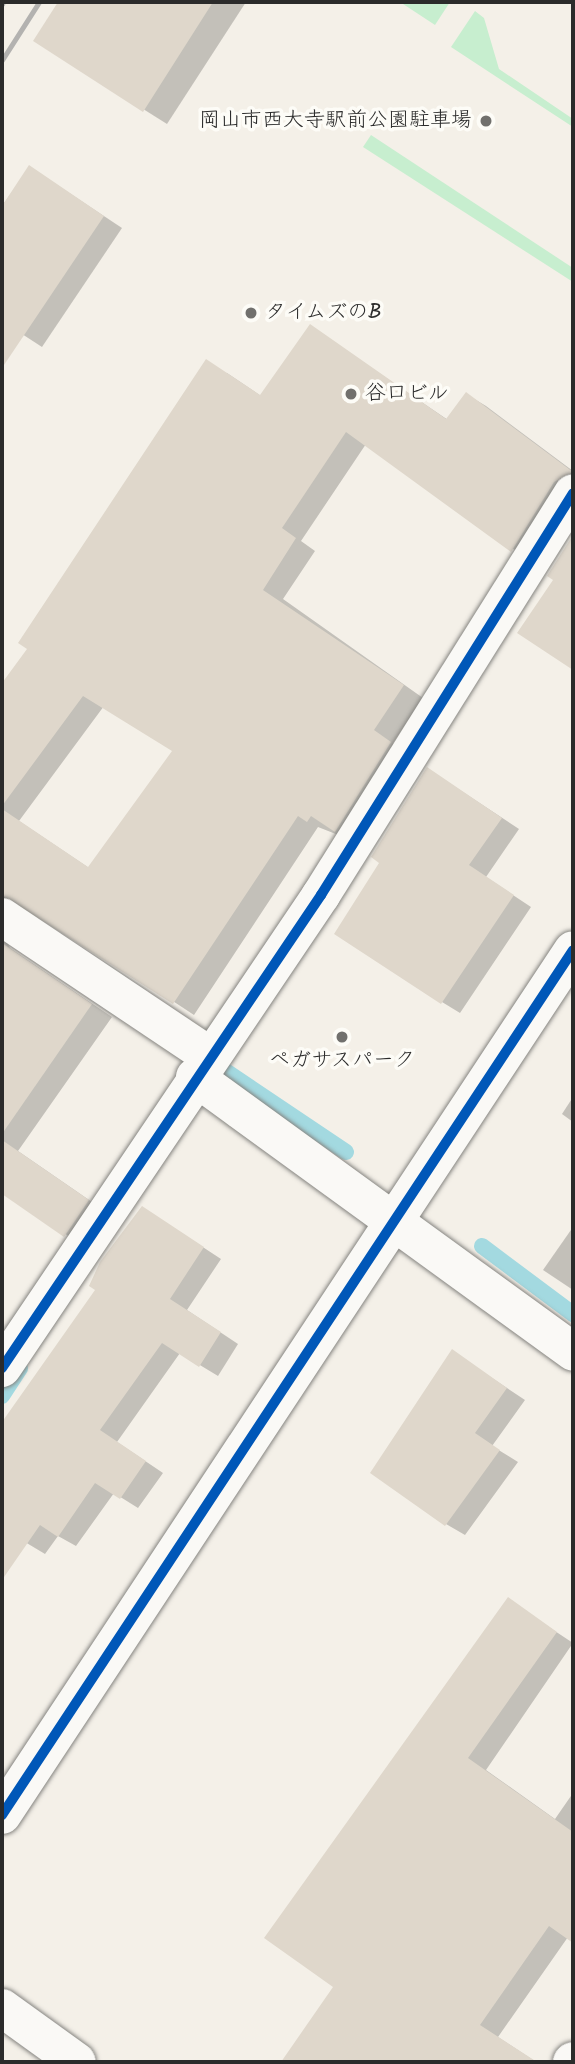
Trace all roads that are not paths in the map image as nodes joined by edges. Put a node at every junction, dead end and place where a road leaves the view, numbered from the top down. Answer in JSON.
{"nodes":[{"id":1,"x":573,"y":494,"type":"edge"},
{"id":2,"x":2,"y":917,"type":"edge"},
{"id":3,"x":573,"y":950,"type":"edge"},
{"id":4,"x":202,"y":1067,"type":"junction"},
{"id":5,"x":396,"y":1221,"type":"junction"},
{"id":6,"x":573,"y":1352,"type":"edge"},
{"id":7,"x":2,"y":1368,"type":"edge"},
{"id":8,"x":2,"y":1815,"type":"edge"},
{"id":9,"x":2,"y":2008,"type":"edge"},
{"id":10,"x":77,"y":2062,"type":"edge"}],
"edges":[{"from":1,"to":4,"type":"street"},
{"from":2,"to":4,"type":"street"},
{"from":3,"to":5,"type":"street"},
{"from":4,"to":5,"type":"street"},
{"from":4,"to":7,"type":"street"},
{"from":5,"to":6,"type":"street"},
{"from":5,"to":8,"type":"street"},
{"from":9,"to":10,"type":"street"}]}
